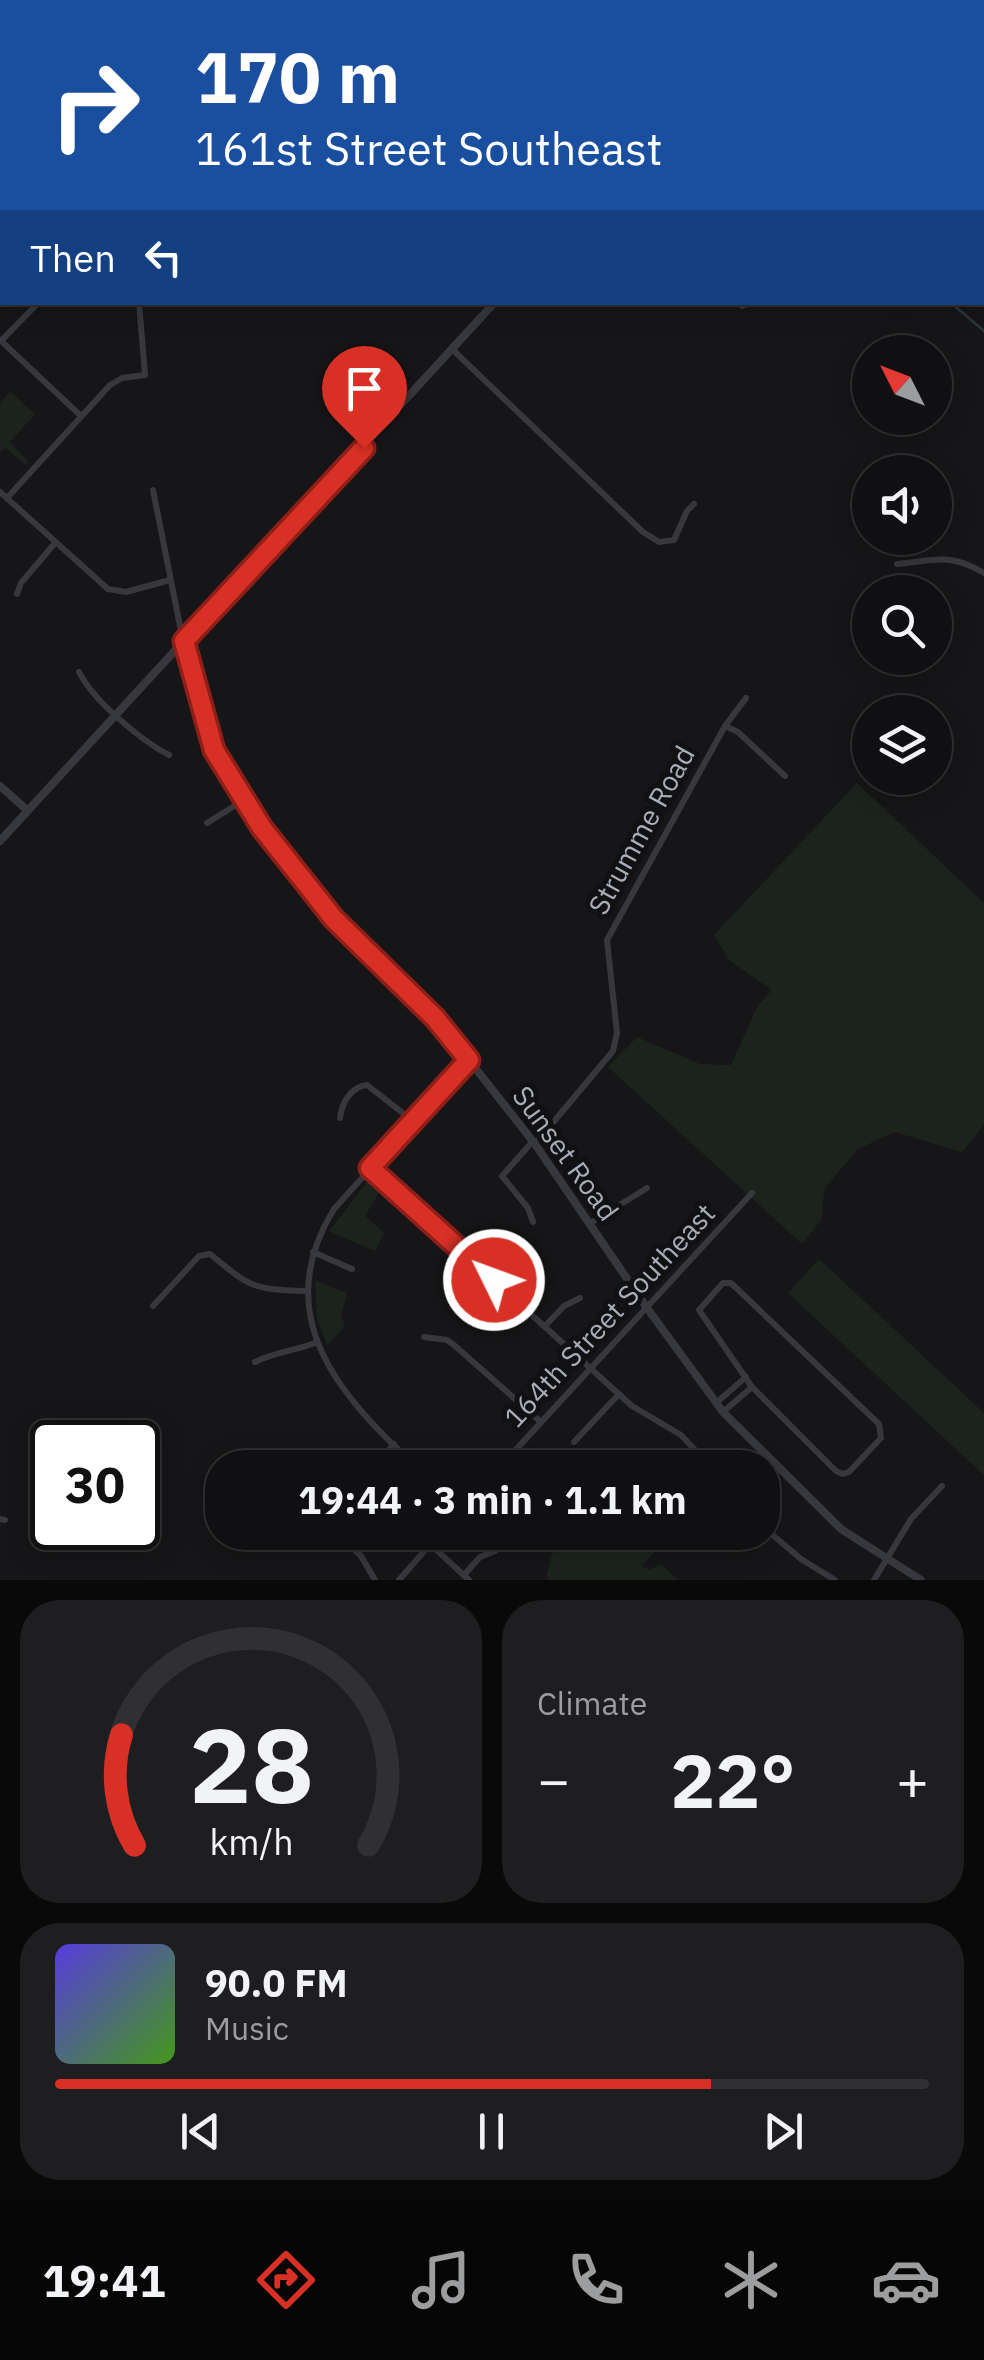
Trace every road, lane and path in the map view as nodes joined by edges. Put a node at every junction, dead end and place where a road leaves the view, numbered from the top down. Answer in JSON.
{"nodes":[{"id":1,"x":36,"y":305,"type":"edge"},
{"id":2,"x":140,"y":305,"type":"edge"},
{"id":3,"x":492,"y":305,"type":"edge"},
{"id":4,"x":1,"y":340,"type":"edge"},
{"id":5,"x":453,"y":350,"type":"junction"},
{"id":6,"x":81,"y":416,"type":"junction"},
{"id":7,"x":153,"y":490,"type":"dead end"},
{"id":8,"x":3,"y":495,"type":"edge"},
{"id":9,"x":694,"y":504,"type":"dead end"},
{"id":10,"x":55,"y":543,"type":"junction"},
{"id":11,"x":897,"y":564,"type":"dead end"},
{"id":12,"x":984,"y":573,"type":"edge"},
{"id":13,"x":170,"y":580,"type":"junction"},
{"id":14,"x":17,"y":594,"type":"dead end"},
{"id":15,"x":184,"y":641,"type":"junction"},
{"id":16,"x":79,"y":672,"type":"dead end"},
{"id":17,"x":746,"y":698,"type":"dead end"},
{"id":18,"x":117,"y":714,"type":"junction"},
{"id":19,"x":725,"y":726,"type":"junction"},
{"id":20,"x":169,"y":754,"type":"dead end"},
{"id":21,"x":786,"y":776,"type":"dead end"},
{"id":22,"x":0,"y":786,"type":"edge"},
{"id":23,"x":244,"y":800,"type":"junction"},
{"id":24,"x":27,"y":810,"type":"junction"},
{"id":25,"x":207,"y":823,"type":"dead end"},
{"id":26,"x":0,"y":841,"type":"edge"},
{"id":27,"x":469,"y":1060,"type":"junction"},
{"id":28,"x":340,"y":1118,"type":"dead end"},
{"id":29,"x":413,"y":1120,"type":"junction"},
{"id":30,"x":534,"y":1142,"type":"junction"},
{"id":31,"x":370,"y":1168,"type":"junction"},
{"id":32,"x":648,"y":1188,"type":"dead end"},
{"id":33,"x":752,"y":1193,"type":"dead end"},
{"id":34,"x":533,"y":1222,"type":"dead end"},
{"id":35,"x":590,"y":1224,"type":"junction"},
{"id":36,"x":312,"y":1252,"type":"junction"},
{"id":37,"x":352,"y":1269,"type":"dead end"},
{"id":38,"x":306,"y":1291,"type":"junction"},
{"id":39,"x":580,"y":1298,"type":"dead end"},
{"id":40,"x":152,"y":1306,"type":"dead end"},
{"id":41,"x":646,"y":1308,"type":"junction"},
{"id":42,"x":545,"y":1326,"type":"junction"},
{"id":43,"x":424,"y":1337,"type":"dead end"},
{"id":44,"x":315,"y":1343,"type":"junction"},
{"id":45,"x":255,"y":1362,"type":"dead end"},
{"id":46,"x":591,"y":1368,"type":"junction"},
{"id":47,"x":746,"y":1377,"type":"junction"},
{"id":48,"x":752,"y":1387,"type":"junction"},
{"id":49,"x":619,"y":1394,"type":"junction"},
{"id":50,"x":716,"y":1402,"type":"junction"},
{"id":51,"x":723,"y":1412,"type":"junction"},
{"id":52,"x":541,"y":1422,"type":"junction"},
{"id":53,"x":574,"y":1442,"type":"dead end"},
{"id":54,"x":394,"y":1444,"type":"junction"},
{"id":55,"x":389,"y":1450,"type":"edge"},
{"id":56,"x":400,"y":1450,"type":"edge"},
{"id":57,"x":515,"y":1450,"type":"edge"},
{"id":58,"x":694,"y":1450,"type":"edge"},
{"id":59,"x":942,"y":1486,"type":"dead end"},
{"id":60,"x":780,"y":1540,"type":"edge"},
{"id":61,"x":354,"y":1550,"type":"edge"},
{"id":62,"x":425,"y":1550,"type":"edge"},
{"id":63,"x":437,"y":1550,"type":"edge"},
{"id":64,"x":495,"y":1551,"type":"dead end"},
{"id":65,"x":888,"y":1558,"type":"junction"},
{"id":66,"x":822,"y":1573,"type":"junction"},
{"id":67,"x":466,"y":1577,"type":"edge"},
{"id":68,"x":375,"y":1580,"type":"edge"},
{"id":69,"x":399,"y":1580,"type":"edge"},
{"id":70,"x":815,"y":1580,"type":"edge"},
{"id":71,"x":835,"y":1580,"type":"edge"},
{"id":72,"x":874,"y":1580,"type":"edge"},
{"id":73,"x":921,"y":1580,"type":"edge"}],
"edges":[{"from":1,"to":4,"type":"street"},
{"from":2,"to":6,"type":"street"},
{"from":3,"to":5,"type":"street"},
{"from":4,"to":6,"type":"street"},
{"from":5,"to":9,"type":"street"},
{"from":5,"to":15,"type":"street"},
{"from":6,"to":8,"type":"street"},
{"from":7,"to":13,"type":"street","name":"Sunset Road"},
{"from":8,"to":10,"type":"street"},
{"from":10,"to":13,"type":"street"},
{"from":10,"to":14,"type":"street"},
{"from":11,"to":12,"type":"street"},
{"from":13,"to":15,"type":"street","name":"Sunset Road"},
{"from":15,"to":18,"type":"street"},
{"from":15,"to":23,"type":"street","name":"Sunset Road"},
{"from":16,"to":18,"type":"street"},
{"from":17,"to":19,"type":"street","name":"Strumme Road"},
{"from":18,"to":20,"type":"street"},
{"from":18,"to":24,"type":"street"},
{"from":19,"to":21,"type":"street"},
{"from":19,"to":30,"type":"street","name":"Strumme Road"},
{"from":22,"to":24,"type":"street"},
{"from":23,"to":25,"type":"street"},
{"from":23,"to":27,"type":"street","name":"Sunset Road"},
{"from":24,"to":26,"type":"street"},
{"from":27,"to":29,"type":"street"},
{"from":27,"to":30,"type":"street","name":"Sunset Road"},
{"from":28,"to":29,"type":"street"},
{"from":29,"to":31,"type":"street"},
{"from":30,"to":34,"type":"street","name":"Strumme Road"},
{"from":30,"to":35,"type":"street","name":"Sunset Road"},
{"from":31,"to":36,"type":"street"},
{"from":31,"to":42,"type":"street"},
{"from":32,"to":35,"type":"street"},
{"from":33,"to":41,"type":"street","name":"164th Street Southeast"},
{"from":35,"to":41,"type":"street","name":"Sunset Road"},
{"from":36,"to":37,"type":"street"},
{"from":36,"to":38,"type":"street"},
{"from":38,"to":40,"type":"street"},
{"from":38,"to":44,"type":"street"},
{"from":39,"to":42,"type":"street"},
{"from":41,"to":46,"type":"street","name":"164th Street Southeast"},
{"from":41,"to":50,"type":"street","name":"Sunset Road"},
{"from":42,"to":46,"type":"street"},
{"from":43,"to":52,"type":"street"},
{"from":44,"to":45,"type":"street"},
{"from":44,"to":54,"type":"street"},
{"from":46,"to":49,"type":"street"},
{"from":46,"to":52,"type":"street","name":"164th Street Southeast"},
{"from":47,"to":48,"type":"street"},
{"from":47,"to":48,"type":"street"},
{"from":47,"to":50,"type":"street"},
{"from":48,"to":51,"type":"street"},
{"from":49,"to":53,"type":"street"},
{"from":49,"to":58,"type":"street"},
{"from":50,"to":51,"type":"street","name":"Sunset Road"},
{"from":51,"to":65,"type":"street","name":"Sunset Road"},
{"from":52,"to":57,"type":"street","name":"164th Street Southeast"},
{"from":54,"to":55,"type":"street"},
{"from":54,"to":56,"type":"street"},
{"from":59,"to":65,"type":"street"},
{"from":60,"to":66,"type":"street"},
{"from":61,"to":68,"type":"street"},
{"from":62,"to":69,"type":"street"},
{"from":63,"to":67,"type":"street"},
{"from":64,"to":67,"type":"street"},
{"from":65,"to":72,"type":"street"},
{"from":65,"to":73,"type":"street","name":"Sunset Road"},
{"from":66,"to":70,"type":"street"},
{"from":66,"to":71,"type":"street"}]}
